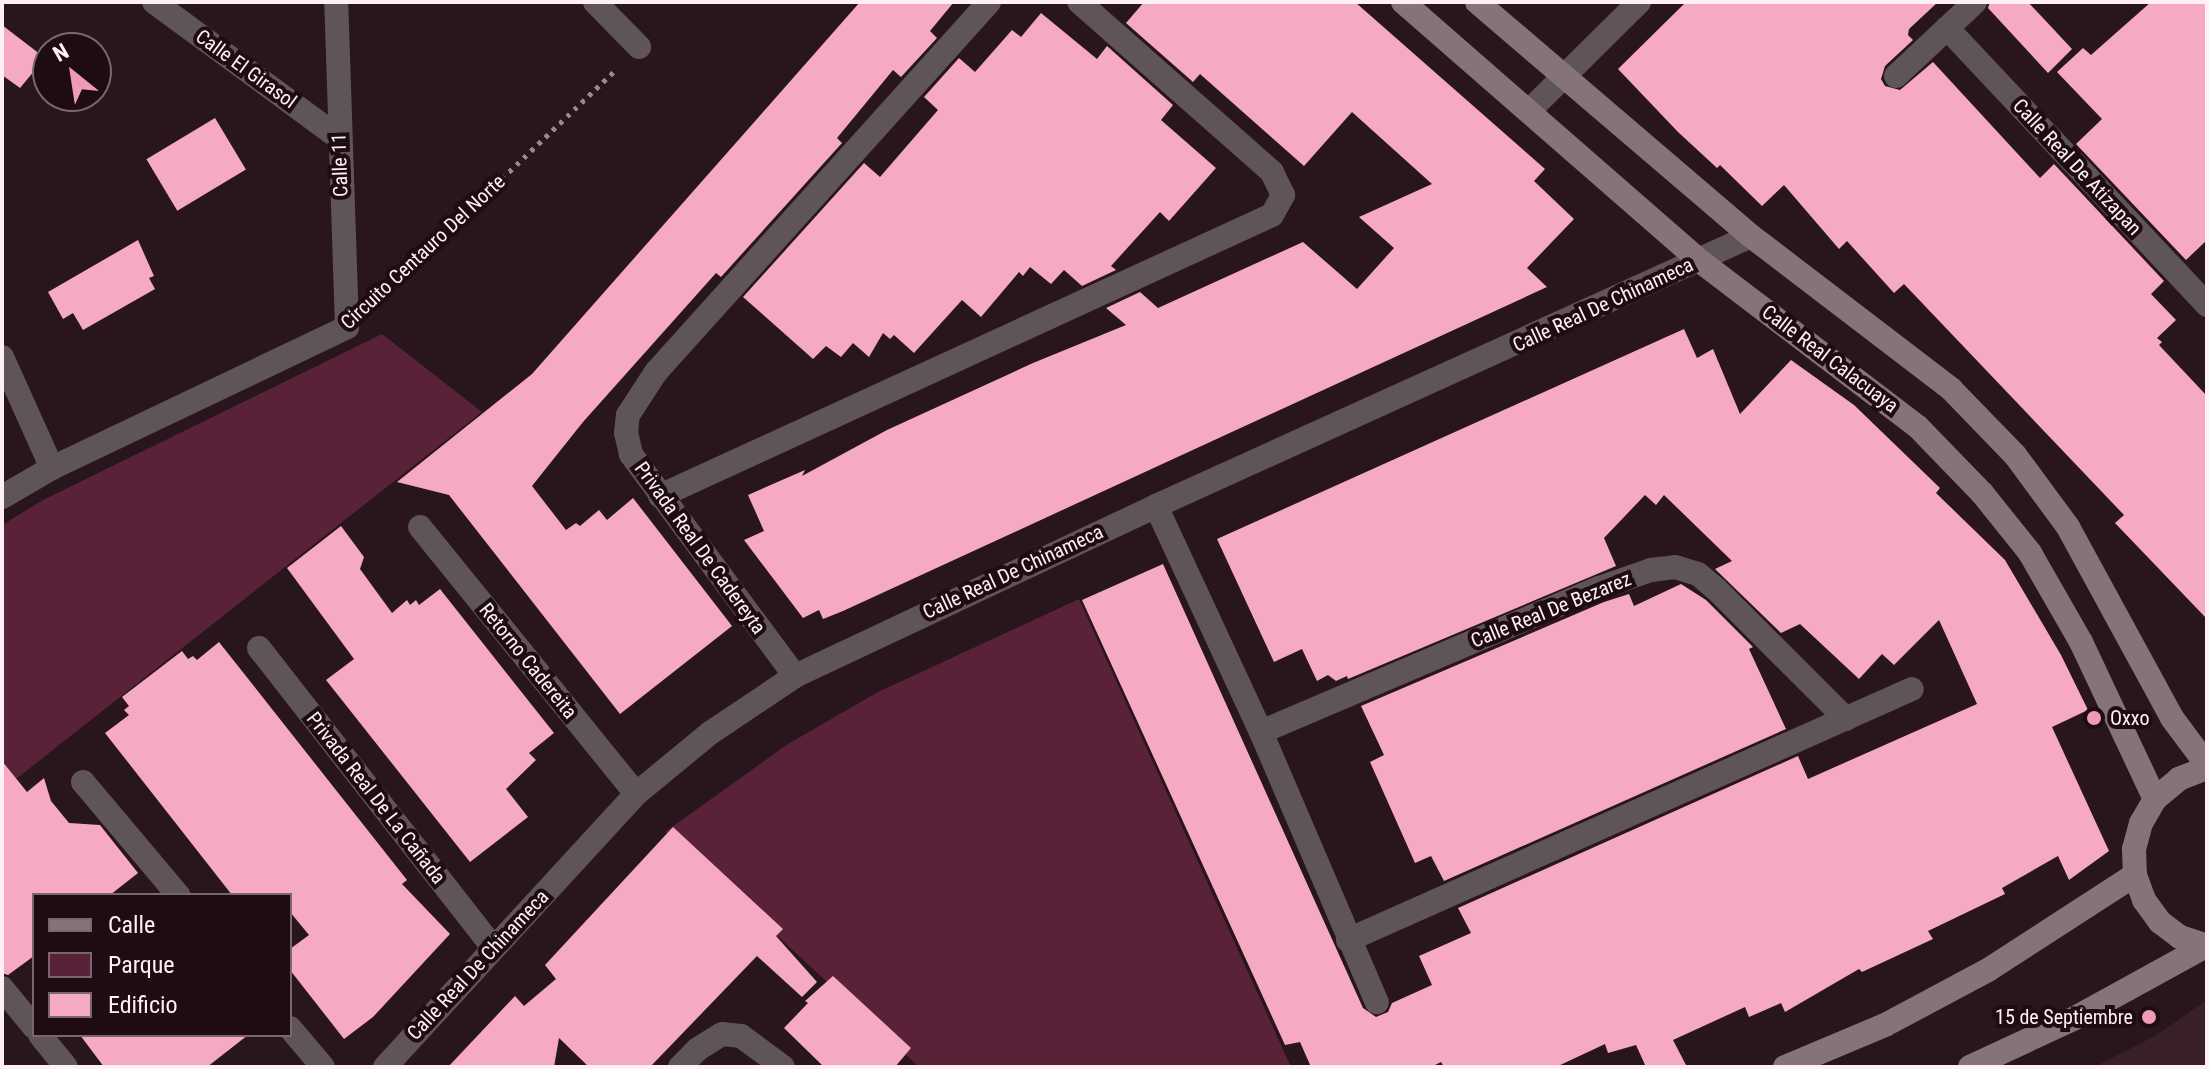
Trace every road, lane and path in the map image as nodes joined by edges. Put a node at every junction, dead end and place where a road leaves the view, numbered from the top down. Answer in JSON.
{"nodes":[{"id":1,"x":154,"y":2,"type":"edge"},
{"id":2,"x":336,"y":2,"type":"edge"},
{"id":3,"x":595,"y":2,"type":"edge"},
{"id":4,"x":989,"y":2,"type":"edge"},
{"id":5,"x":1079,"y":2,"type":"edge"},
{"id":6,"x":1403,"y":2,"type":"edge"},
{"id":7,"x":1477,"y":2,"type":"edge"},
{"id":8,"x":1639,"y":2,"type":"edge"},
{"id":9,"x":1975,"y":2,"type":"edge"},
{"id":10,"x":1947,"y":28,"type":"junction"},
{"id":11,"x":639,"y":47,"type":"joint"},
{"id":12,"x":1896,"y":76,"type":"dead end"},
{"id":13,"x":1563,"y":77,"type":"junction"},
{"id":14,"x":1529,"y":111,"type":"junction"},
{"id":15,"x":338,"y":137,"type":"junction"},
{"id":16,"x":1751,"y":236,"type":"junction"},
{"id":17,"x":1700,"y":261,"type":"junction"},
{"id":18,"x":2207,"y":305,"type":"edge"},
{"id":19,"x":347,"y":327,"type":"junction"},
{"id":20,"x":2,"y":357,"type":"edge"},
{"id":21,"x":52,"y":468,"type":"junction"},
{"id":22,"x":660,"y":496,"type":"junction"},
{"id":23,"x":2,"y":497,"type":"edge"},
{"id":24,"x":1156,"y":506,"type":"junction"},
{"id":25,"x":420,"y":527,"type":"dead end"},
{"id":26,"x":259,"y":648,"type":"dead end"},
{"id":27,"x":795,"y":676,"type":"junction"},
{"id":28,"x":1912,"y":689,"type":"dead end"},
{"id":29,"x":1846,"y":719,"type":"junction"},
{"id":30,"x":1261,"y":732,"type":"junction"},
{"id":31,"x":2207,"y":767,"type":"edge"},
{"id":32,"x":83,"y":782,"type":"dead end"},
{"id":33,"x":636,"y":794,"type":"junction"},
{"id":34,"x":2155,"y":799,"type":"junction"},
{"id":35,"x":2135,"y":875,"type":"junction"},
{"id":36,"x":176,"y":893,"type":"edge"},
{"id":37,"x":1348,"y":940,"type":"junction"},
{"id":38,"x":2206,"y":946,"type":"edge"},
{"id":39,"x":493,"y":948,"type":"junction"},
{"id":40,"x":2,"y":988,"type":"edge"},
{"id":41,"x":1377,"y":1002,"type":"dead end"},
{"id":42,"x":32,"y":1025,"type":"edge"},
{"id":43,"x":292,"y":1030,"type":"edge"},
{"id":44,"x":42,"y":1037,"type":"edge"},
{"id":45,"x":66,"y":1067,"type":"edge"},
{"id":46,"x":323,"y":1067,"type":"edge"},
{"id":47,"x":385,"y":1067,"type":"edge"},
{"id":48,"x":680,"y":1067,"type":"edge"},
{"id":49,"x":783,"y":1067,"type":"edge"},
{"id":50,"x":1785,"y":1067,"type":"edge"},
{"id":51,"x":1970,"y":1067,"type":"edge"}],
"edges":[{"from":1,"to":15,"type":"street","name":"Calle El Girasol"},
{"from":2,"to":15,"type":"street","name":"Calle 11"},
{"from":3,"to":11,"type":"street"},
{"from":4,"to":22,"type":"street","name":"Privada Real De Cadereyta"},
{"from":5,"to":22,"type":"street"},
{"from":6,"to":14,"type":"street","name":"Calle Real Calacuaya"},
{"from":7,"to":13,"type":"street"},
{"from":8,"to":13,"type":"street"},
{"from":9,"to":10,"type":"street"},
{"from":10,"to":12,"type":"street"},
{"from":10,"to":18,"type":"street","name":"Calle Real De Atizapan"},
{"from":11,"to":19,"type":"path","name":"Circuito Centauro Del Norte"},
{"from":13,"to":14,"type":"street"},
{"from":13,"to":16,"type":"street"},
{"from":14,"to":17,"type":"street","name":"Calle Real Calacuaya"},
{"from":15,"to":19,"type":"street","name":"Calle 11"},
{"from":16,"to":17,"type":"street","name":"Calle Real De Chinameca"},
{"from":16,"to":31,"type":"street"},
{"from":17,"to":24,"type":"street","name":"Calle Real De Chinameca"},
{"from":17,"to":34,"type":"street","name":"Calle Real Calacuaya"},
{"from":19,"to":21,"type":"street","name":"Circuito Centauro Del Norte"},
{"from":20,"to":21,"type":"street"},
{"from":21,"to":23,"type":"street","name":"Circuito Centauro Del Norte"},
{"from":22,"to":27,"type":"street","name":"Privada Real De Cadereyta"},
{"from":24,"to":27,"type":"street","name":"Calle Real De Chinameca"},
{"from":24,"to":30,"type":"street"},
{"from":25,"to":33,"type":"street","name":"Retorno Cadereita"},
{"from":26,"to":39,"type":"street","name":"Privada Real De La Cañada"},
{"from":27,"to":33,"type":"street","name":"Calle Real De Chinameca"},
{"from":28,"to":29,"type":"street"},
{"from":29,"to":30,"type":"street","name":"Calle Real De Bezarez"},
{"from":29,"to":37,"type":"street"},
{"from":30,"to":37,"type":"street"},
{"from":31,"to":34,"type":"street"},
{"from":32,"to":36,"type":"street"},
{"from":33,"to":39,"type":"street","name":"Calle Real De Chinameca"},
{"from":34,"to":35,"type":"street"},
{"from":35,"to":38,"type":"street"},
{"from":35,"to":50,"type":"street"},
{"from":37,"to":41,"type":"street"},
{"from":38,"to":51,"type":"street"},
{"from":39,"to":47,"type":"street","name":"Calle Real De Chinameca"},
{"from":40,"to":42,"type":"street"},
{"from":43,"to":46,"type":"street"},
{"from":44,"to":45,"type":"street"},
{"from":48,"to":49,"type":"street"}]}
